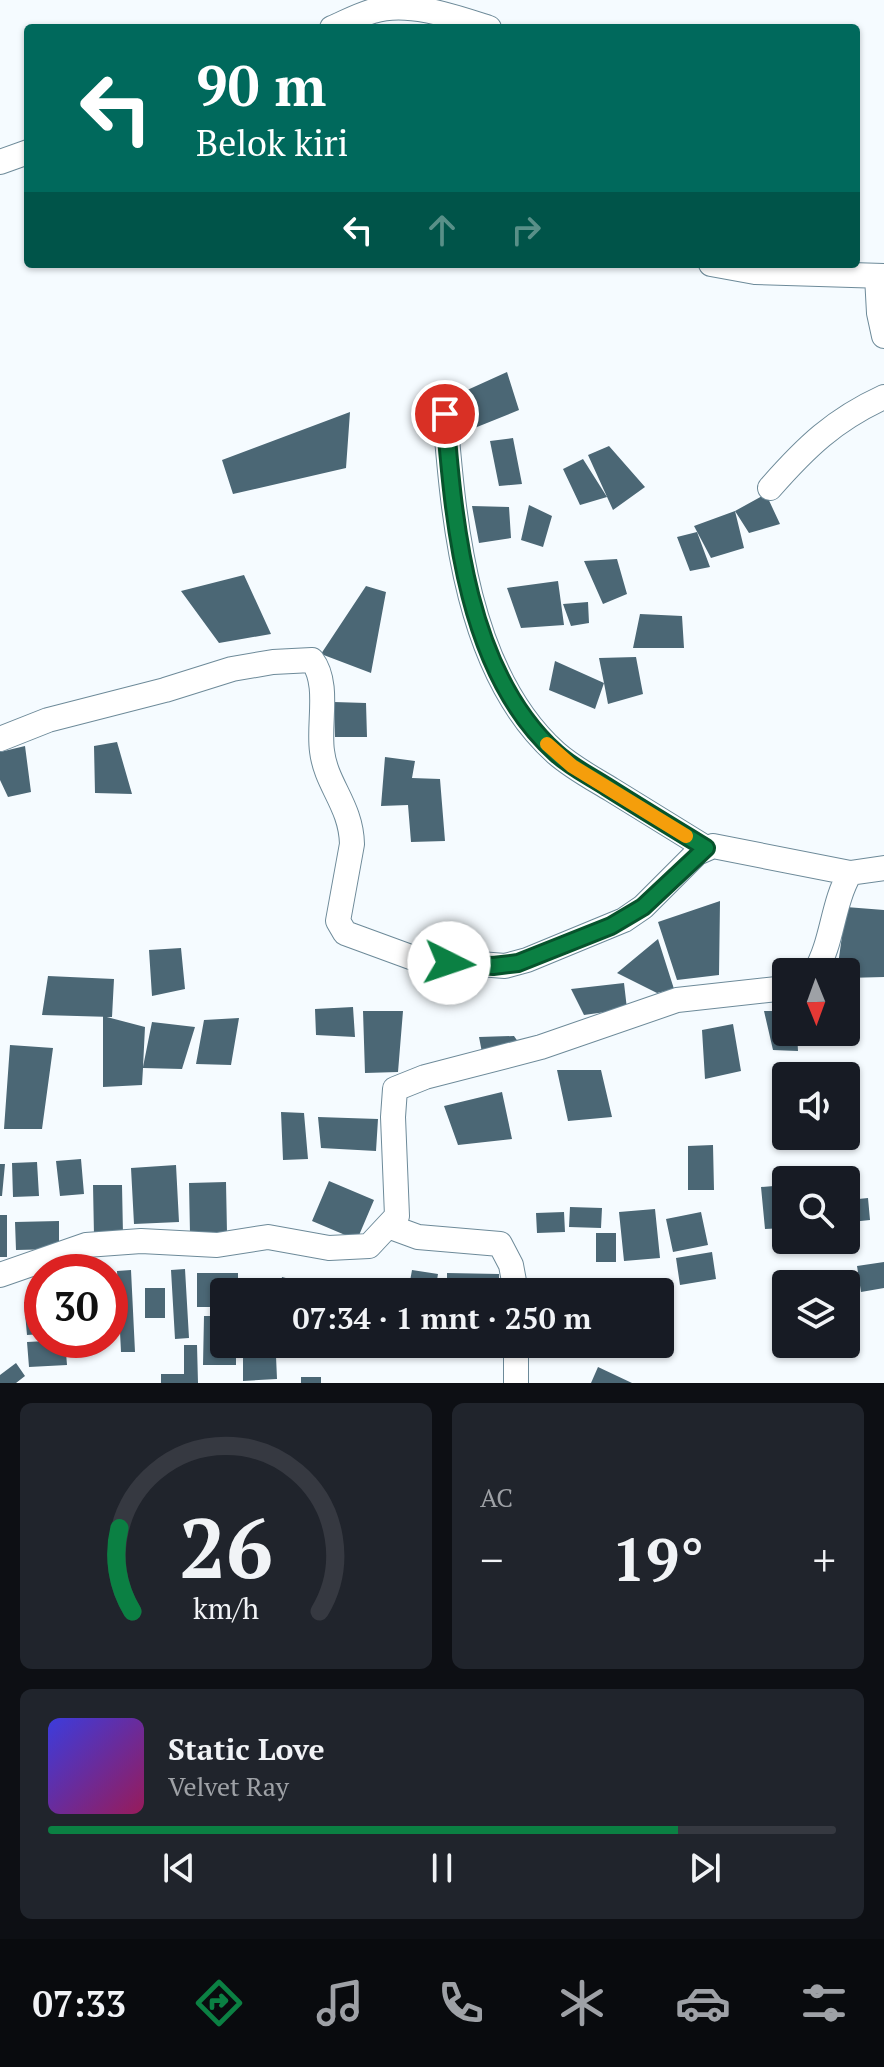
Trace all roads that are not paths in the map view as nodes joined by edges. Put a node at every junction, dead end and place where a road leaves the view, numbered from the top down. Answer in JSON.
{"nodes":[{"id":1,"x":342,"y":24,"type":"edge"},
{"id":2,"x":473,"y":24,"type":"edge"},
{"id":3,"x":24,"y":153,"type":"edge"},
{"id":4,"x":0,"y":162,"type":"edge"},
{"id":5,"x":733,"y":268,"type":"edge"},
{"id":6,"x":881,"y":276,"type":"edge"},
{"id":7,"x":884,"y":336,"type":"edge"},
{"id":8,"x":884,"y":397,"type":"edge"},
{"id":9,"x":445,"y":414,"type":"dead end"},
{"id":10,"x":770,"y":488,"type":"dead end"},
{"id":11,"x":0,"y":739,"type":"edge"},
{"id":12,"x":706,"y":848,"type":"junction"},
{"id":13,"x":884,"y":868,"type":"edge"},
{"id":14,"x":850,"y":873,"type":"junction"},
{"id":15,"x":823,"y":958,"type":"edge"},
{"id":16,"x":772,"y":990,"type":"edge"},
{"id":17,"x":388,"y":1226,"type":"junction"},
{"id":18,"x":0,"y":1275,"type":"edge"},
{"id":19,"x":513,"y":1278,"type":"edge"},
{"id":20,"x":516,"y":1358,"type":"edge"},
{"id":21,"x":516,"y":1383,"type":"edge"}],
"edges":[{"from":1,"to":2,"type":"street"},
{"from":3,"to":4,"type":"street"},
{"from":5,"to":6,"type":"street"},
{"from":6,"to":7,"type":"street"},
{"from":8,"to":10,"type":"street"},
{"from":9,"to":12,"type":"street"},
{"from":11,"to":12,"type":"street"},
{"from":12,"to":14,"type":"street"},
{"from":13,"to":14,"type":"street"},
{"from":14,"to":15,"type":"street"},
{"from":16,"to":17,"type":"street"},
{"from":17,"to":18,"type":"street"},
{"from":17,"to":19,"type":"street"},
{"from":20,"to":21,"type":"street"}]}
